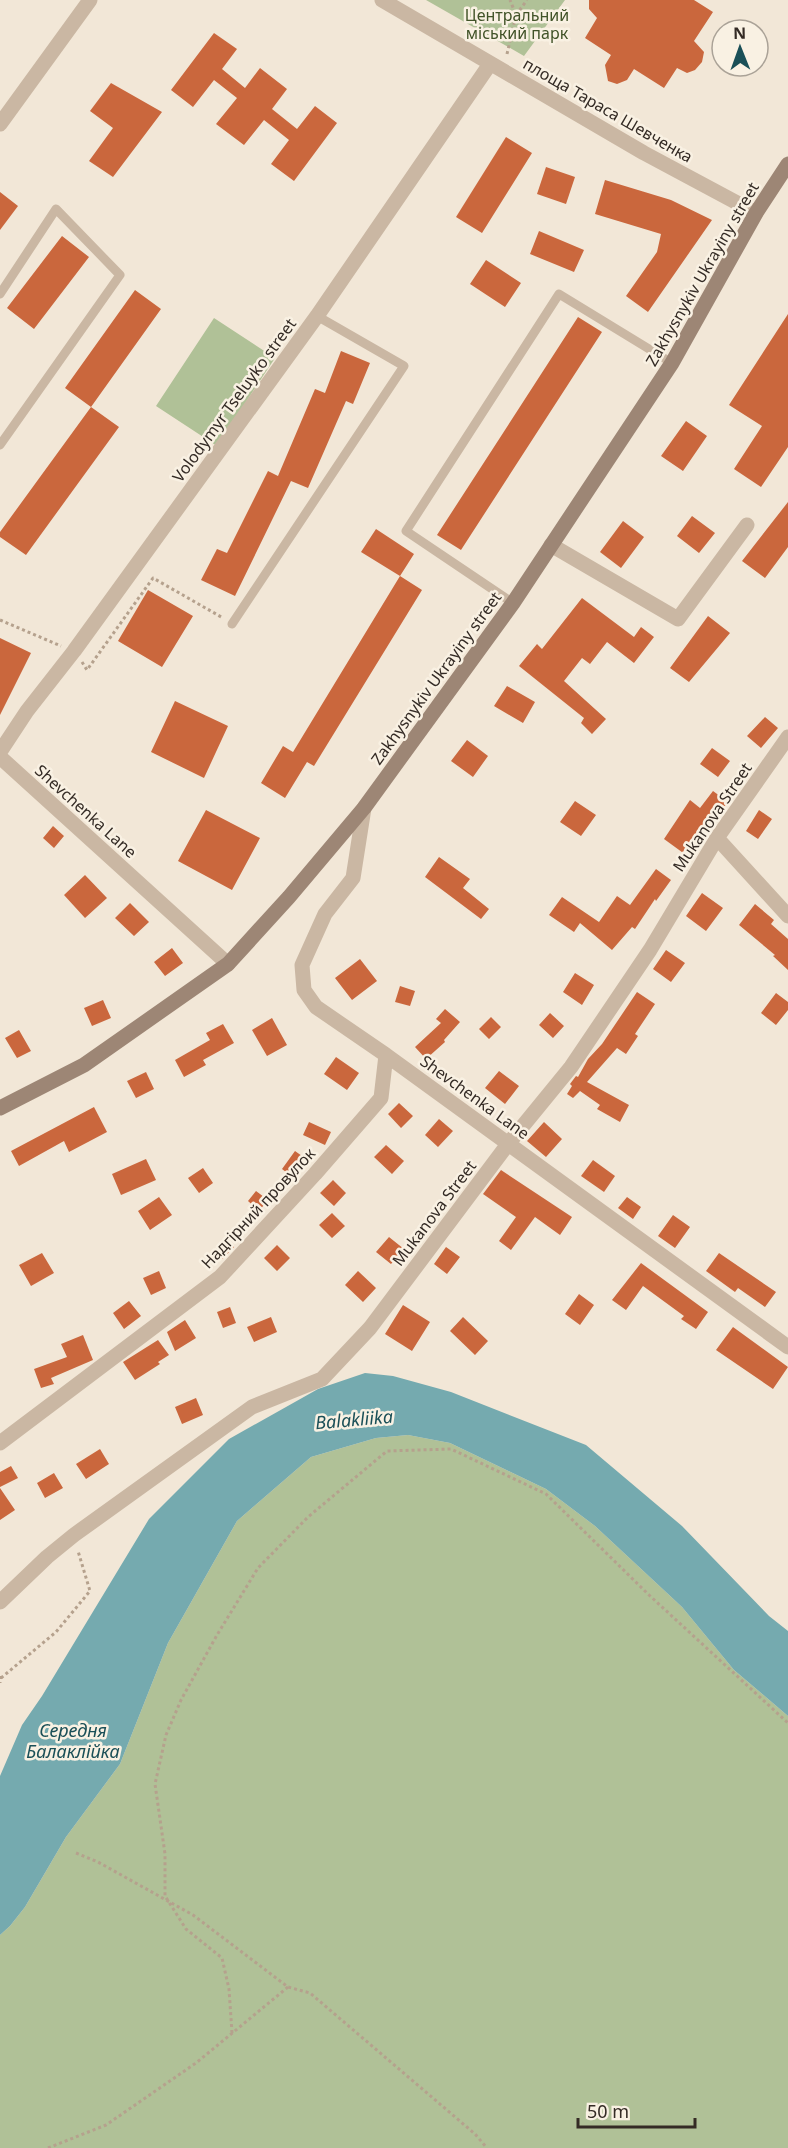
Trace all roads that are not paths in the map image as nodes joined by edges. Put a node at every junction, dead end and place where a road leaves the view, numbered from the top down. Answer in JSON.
{"nodes":[{"id":1,"x":90,"y":0,"type":"edge"},
{"id":2,"x":382,"y":0,"type":"edge"},
{"id":3,"x":490,"y":64,"type":"junction"},
{"id":4,"x":0,"y":124,"type":"edge"},
{"id":5,"x":788,"y":164,"type":"edge"},
{"id":6,"x":756,"y":213,"type":"junction"},
{"id":7,"x":0,"y":294,"type":"edge"},
{"id":8,"x":317,"y":316,"type":"junction"},
{"id":9,"x":672,"y":363,"type":"junction"},
{"id":10,"x":0,"y":445,"type":"edge"},
{"id":11,"x":747,"y":525,"type":"dead end"},
{"id":12,"x":551,"y":545,"type":"junction"},
{"id":13,"x":513,"y":603,"type":"junction"},
{"id":14,"x":232,"y":624,"type":"road end"},
{"id":15,"x":788,"y":737,"type":"edge"},
{"id":16,"x":0,"y":752,"type":"edge"},
{"id":17,"x":0,"y":757,"type":"edge"},
{"id":18,"x":364,"y":808,"type":"junction"},
{"id":19,"x":717,"y":838,"type":"junction"},
{"id":20,"x":788,"y":916,"type":"edge"},
{"id":21,"x":228,"y":964,"type":"junction"},
{"id":22,"x":386,"y":1055,"type":"junction"},
{"id":23,"x":0,"y":1108,"type":"edge"},
{"id":24,"x":508,"y":1144,"type":"junction"},
{"id":25,"x":788,"y":1347,"type":"edge"},
{"id":26,"x":0,"y":1443,"type":"edge"},
{"id":27,"x":0,"y":1602,"type":"edge"}],
"edges":[{"from":1,"to":4,"type":"street"},
{"from":2,"to":3,"type":"street","name":"площа Тараса Шевченка"},
{"from":3,"to":6,"type":"street","name":"площа Тараса Шевченка"},
{"from":3,"to":8,"type":"street","name":"Volodymyr Tseluyko street"},
{"from":5,"to":6,"type":"street","name":"Zakhysnykiv Ukrayiny street"},
{"from":6,"to":9,"type":"street","name":"Zakhysnykiv Ukrayiny street"},
{"from":7,"to":10,"type":"lane"},
{"from":8,"to":14,"type":"lane"},
{"from":8,"to":16,"type":"street","name":"Volodymyr Tseluyko street"},
{"from":9,"to":12,"type":"street","name":"Zakhysnykiv Ukrayiny street"},
{"from":9,"to":13,"type":"lane"},
{"from":11,"to":12,"type":"street"},
{"from":12,"to":13,"type":"street","name":"Zakhysnykiv Ukrayiny street"},
{"from":13,"to":18,"type":"street","name":"Zakhysnykiv Ukrayiny street"},
{"from":15,"to":19,"type":"street","name":"Mukanova Street"},
{"from":17,"to":21,"type":"street","name":"Shevchenka Lane"},
{"from":18,"to":21,"type":"street","name":"Zakhysnykiv Ukrayiny street"},
{"from":18,"to":22,"type":"street","name":"Shevchenka Lane"},
{"from":19,"to":20,"type":"street"},
{"from":19,"to":24,"type":"street","name":"Mukanova Street"},
{"from":21,"to":23,"type":"street","name":"Zakhysnykiv Ukrayiny street"},
{"from":22,"to":24,"type":"street","name":"Shevchenka Lane"},
{"from":22,"to":26,"type":"street","name":"Надгірний провулок"},
{"from":24,"to":25,"type":"street","name":"Shevchenka Lane"},
{"from":24,"to":27,"type":"street","name":"Mukanova Street"}]}
